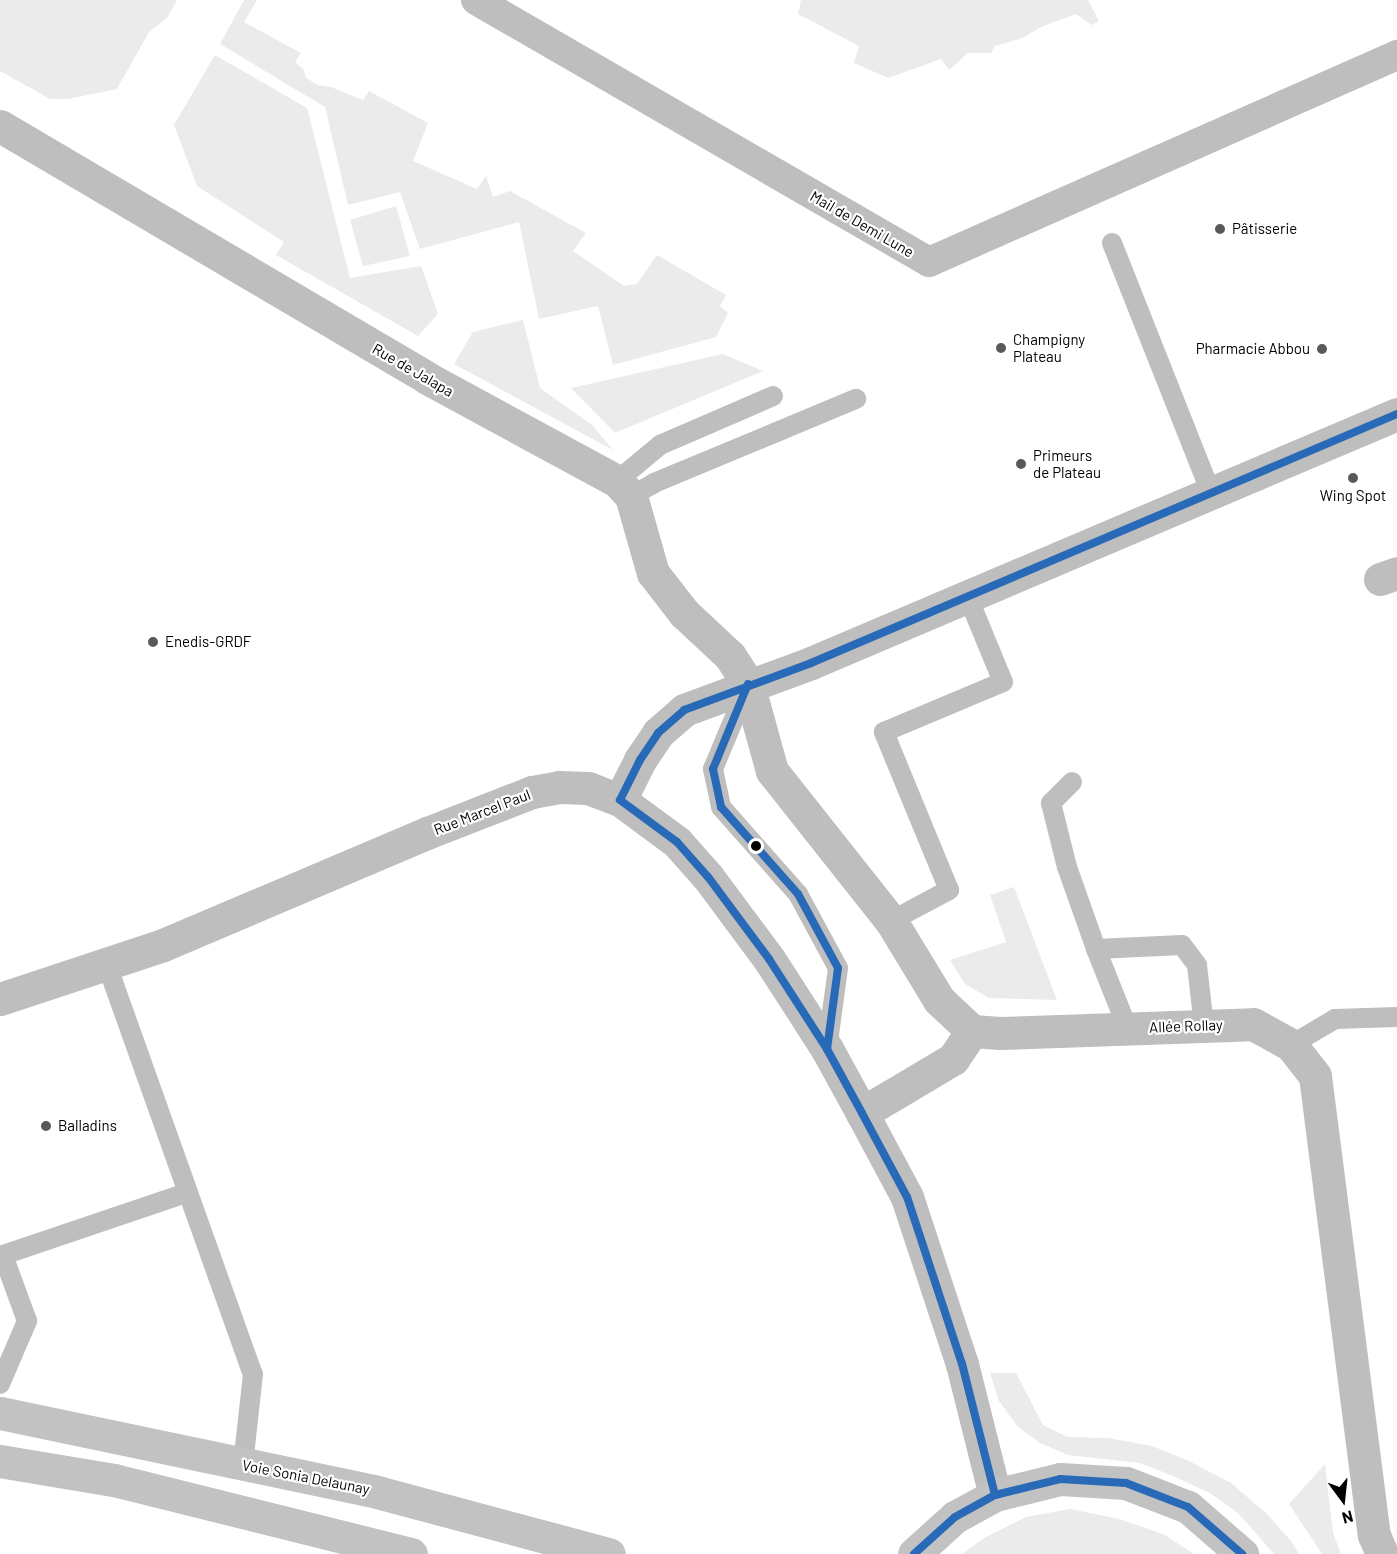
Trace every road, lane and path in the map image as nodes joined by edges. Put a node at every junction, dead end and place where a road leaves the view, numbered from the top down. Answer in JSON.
{"nodes":[{"id":1,"x":476,"y":0,"type":"edge"},
{"id":2,"x":1397,"y":55,"type":"edge"},
{"id":3,"x":0,"y":126,"type":"edge"},
{"id":4,"x":1112,"y":243,"type":"dead end"},
{"id":5,"x":773,"y":396,"type":"dead end"},
{"id":6,"x":856,"y":399,"type":"dead end"},
{"id":7,"x":1397,"y":414,"type":"edge"},
{"id":8,"x":624,"y":489,"type":"junction"},
{"id":9,"x":1211,"y":493,"type":"junction"},
{"id":10,"x":968,"y":597,"type":"junction"},
{"id":11,"x":748,"y":684,"type":"junction"},
{"id":12,"x":1072,"y":782,"type":"dead end"},
{"id":13,"x":620,"y":800,"type":"junction"},
{"id":14,"x":891,"y":921,"type":"junction"},
{"id":15,"x":1096,"y":949,"type":"junction"},
{"id":16,"x":107,"y":965,"type":"junction"},
{"id":17,"x":0,"y":999,"type":"edge"},
{"id":18,"x":1397,"y":1017,"type":"edge"},
{"id":19,"x":1204,"y":1026,"type":"junction"},
{"id":20,"x":1127,"y":1027,"type":"junction"},
{"id":21,"x":972,"y":1031,"type":"junction"},
{"id":22,"x":1291,"y":1045,"type":"junction"},
{"id":23,"x":827,"y":1049,"type":"junction"},
{"id":24,"x":862,"y":1113,"type":"junction"},
{"id":25,"x":186,"y":1193,"type":"junction"},
{"id":26,"x":0,"y":1383,"type":"edge"},
{"id":27,"x":0,"y":1413,"type":"edge"},
{"id":28,"x":0,"y":1461,"type":"edge"},
{"id":29,"x":243,"y":1465,"type":"junction"},
{"id":30,"x":995,"y":1495,"type":"junction"},
{"id":31,"x":915,"y":1552,"type":"edge"},
{"id":32,"x":411,"y":1554,"type":"edge"},
{"id":33,"x":609,"y":1554,"type":"edge"},
{"id":34,"x":1242,"y":1554,"type":"edge"},
{"id":35,"x":1382,"y":1554,"type":"edge"}],
"edges":[{"from":1,"to":2,"type":"street","name":"Mail de Demi Lune"},
{"from":3,"to":8,"type":"street","name":"Rue de Jalapa"},
{"from":4,"to":9,"type":"lane"},
{"from":5,"to":8,"type":"lane"},
{"from":6,"to":8,"type":"lane"},
{"from":7,"to":9,"type":"street"},
{"from":8,"to":11,"type":"street"},
{"from":9,"to":10,"type":"street"},
{"from":10,"to":11,"type":"street"},
{"from":10,"to":14,"type":"lane"},
{"from":11,"to":13,"type":"street"},
{"from":11,"to":14,"type":"street"},
{"from":11,"to":23,"type":"lane"},
{"from":12,"to":15,"type":"lane"},
{"from":13,"to":16,"type":"street","name":"Rue Marcel Paul"},
{"from":13,"to":23,"type":"street","name":"Rue Marcel Paul"},
{"from":14,"to":21,"type":"street"},
{"from":15,"to":19,"type":"lane"},
{"from":15,"to":20,"type":"lane"},
{"from":16,"to":17,"type":"street","name":"Rue Marcel Paul"},
{"from":16,"to":25,"type":"lane"},
{"from":18,"to":22,"type":"lane"},
{"from":19,"to":20,"type":"street","name":"Allée Rollay"},
{"from":19,"to":22,"type":"street","name":"Allée Rollay"},
{"from":20,"to":21,"type":"street","name":"Allée Rollay"},
{"from":21,"to":24,"type":"street"},
{"from":22,"to":35,"type":"street","name":"Allée Rollay"},
{"from":23,"to":24,"type":"street","name":"Rue Marcel Paul"},
{"from":24,"to":30,"type":"street","name":"Rue Marcel Paul"},
{"from":25,"to":26,"type":"lane"},
{"from":25,"to":29,"type":"lane"},
{"from":27,"to":29,"type":"main road","name":"Voie Sonia Delaunay"},
{"from":28,"to":32,"type":"main road"},
{"from":29,"to":33,"type":"main road","name":"Voie Sonia Delaunay"},
{"from":30,"to":31,"type":"main road"},
{"from":30,"to":34,"type":"main road"}]}
